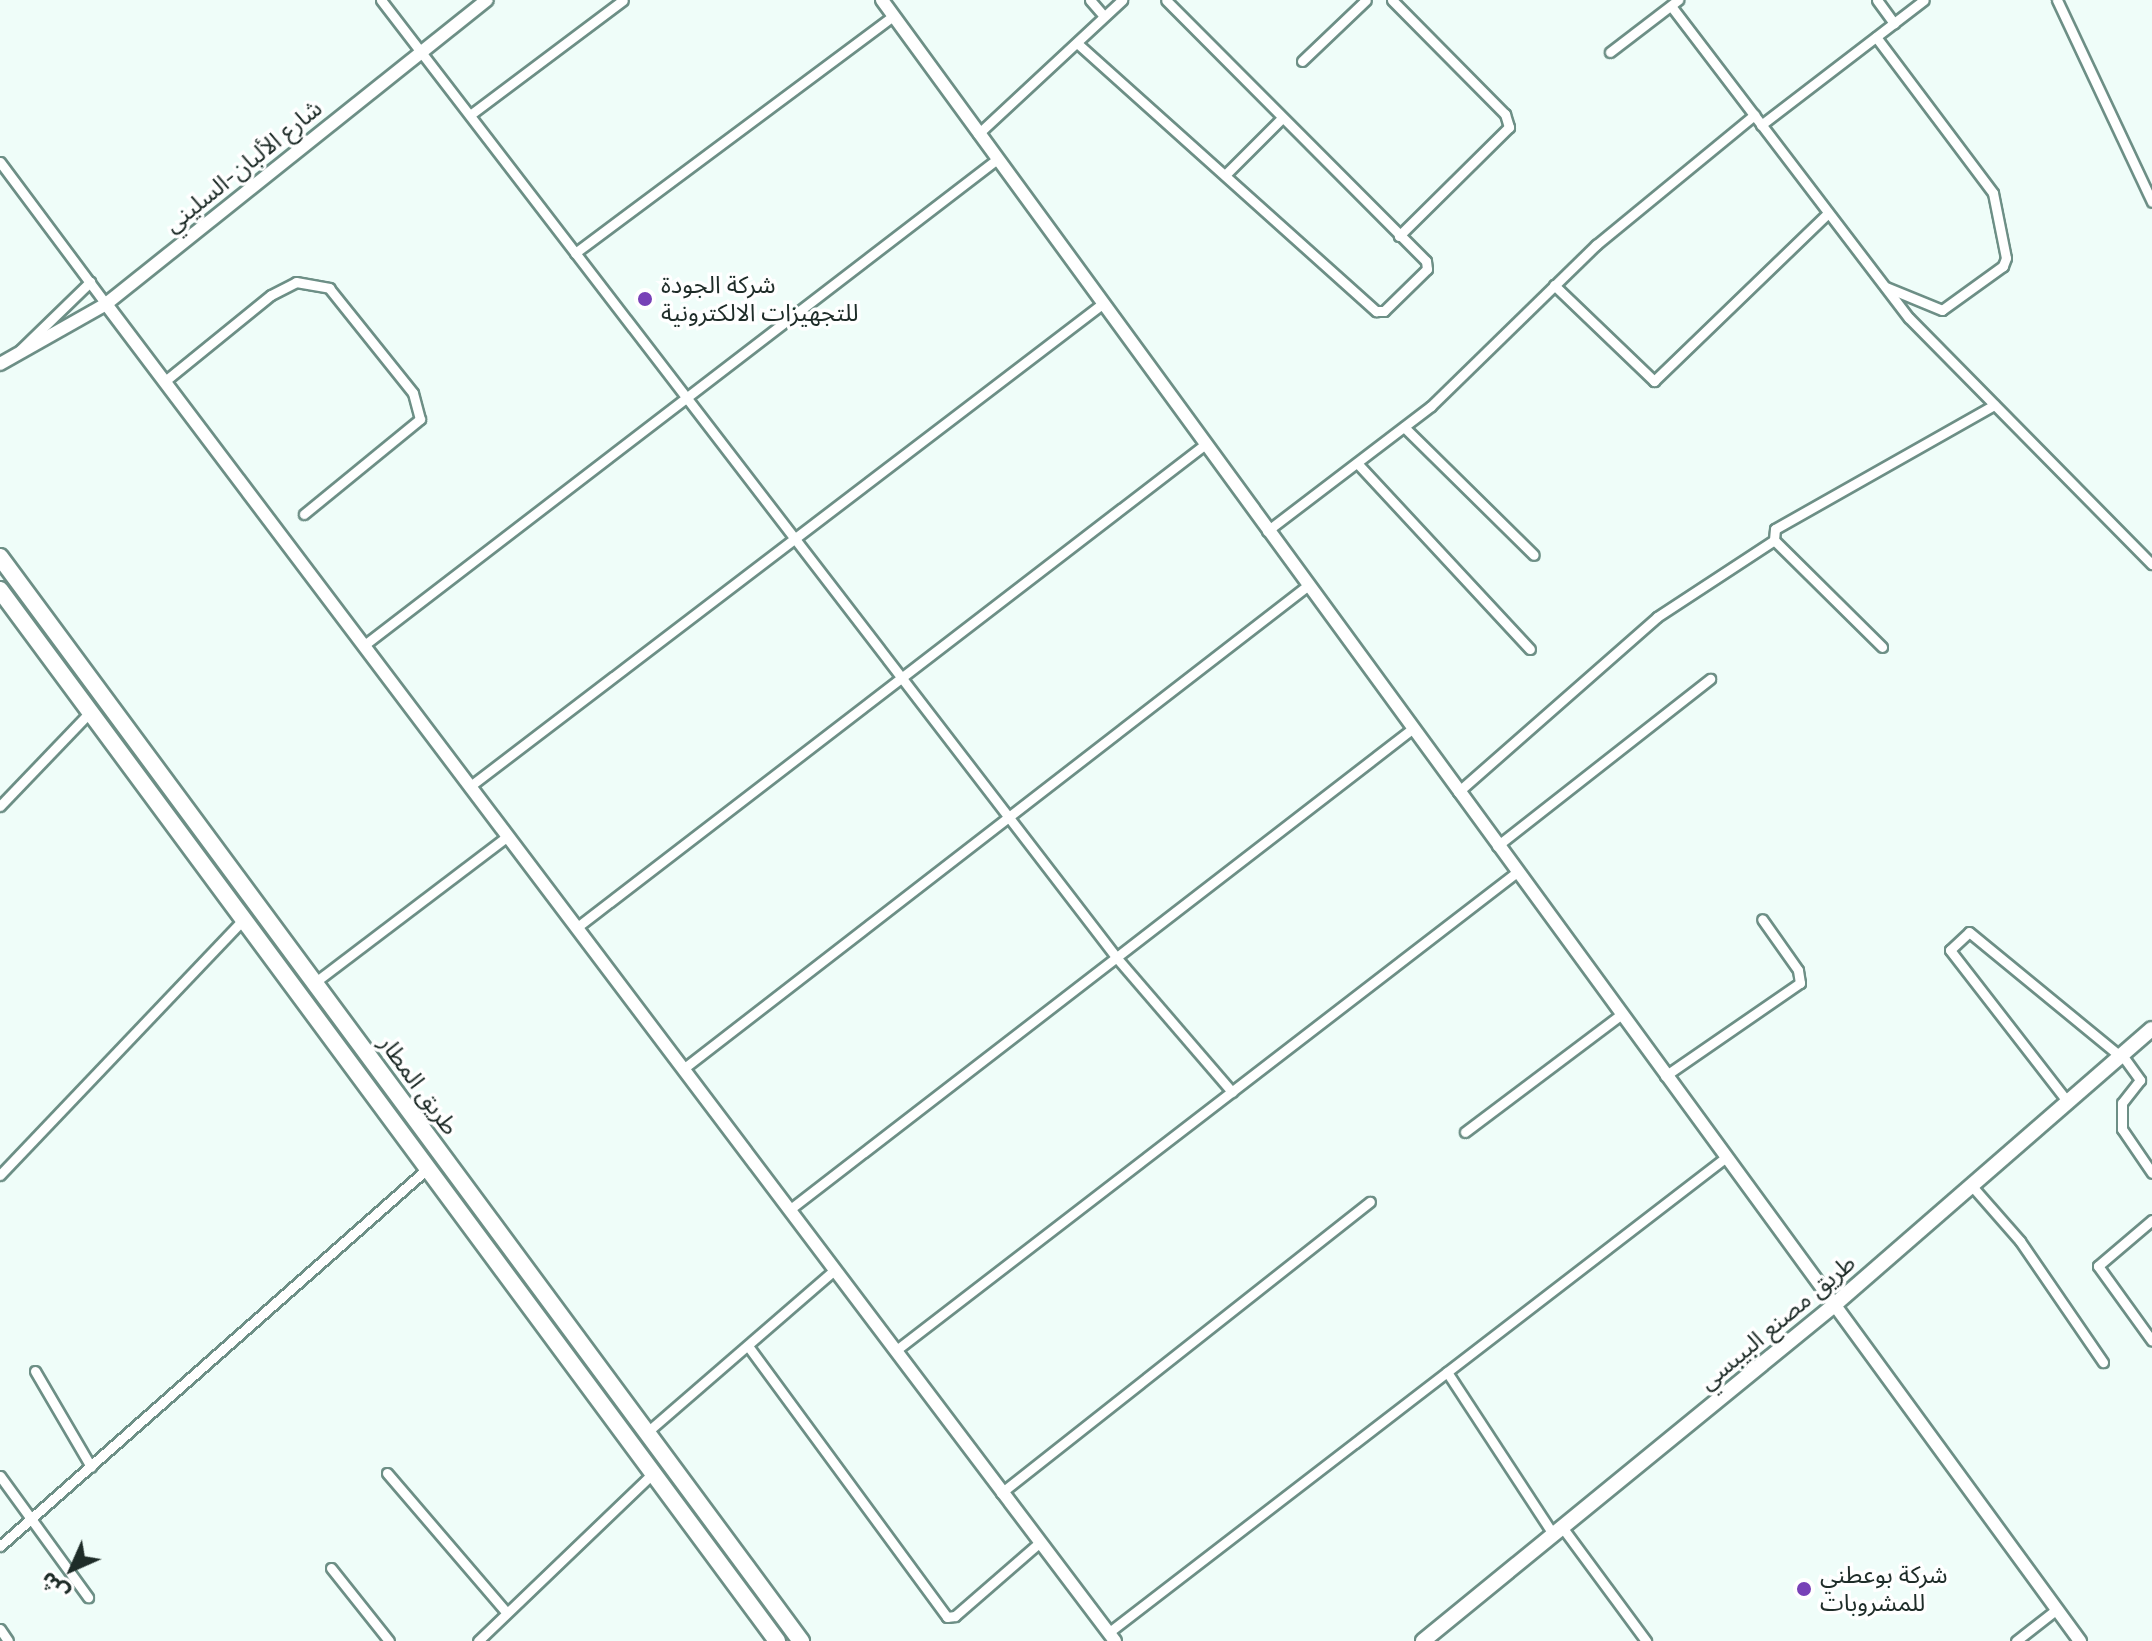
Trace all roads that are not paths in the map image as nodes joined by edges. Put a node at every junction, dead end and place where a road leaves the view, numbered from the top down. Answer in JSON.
{"nodes":[{"id":1,"x":381,"y":0,"type":"edge"},
{"id":2,"x":487,"y":0,"type":"edge"},
{"id":3,"x":623,"y":0,"type":"edge"},
{"id":4,"x":882,"y":0,"type":"edge"},
{"id":5,"x":1090,"y":0,"type":"edge"},
{"id":6,"x":1122,"y":0,"type":"edge"},
{"id":7,"x":1166,"y":0,"type":"edge"},
{"id":8,"x":1366,"y":0,"type":"edge"},
{"id":9,"x":1392,"y":0,"type":"edge"},
{"id":10,"x":1877,"y":0,"type":"edge"},
{"id":11,"x":1924,"y":0,"type":"edge"},
{"id":12,"x":2057,"y":0,"type":"edge"},
{"id":13,"x":1674,"y":3,"type":"edge"},
{"id":14,"x":893,"y":16,"type":"junction"},
{"id":15,"x":1104,"y":16,"type":"junction"},
{"id":16,"x":1894,"y":23,"type":"junction"},
{"id":17,"x":1876,"y":37,"type":"junction"},
{"id":18,"x":1077,"y":43,"type":"junction"},
{"id":19,"x":420,"y":52,"type":"junction"},
{"id":20,"x":1610,"y":52,"type":"dead end"},
{"id":21,"x":1302,"y":61,"type":"dead end"},
{"id":22,"x":470,"y":115,"type":"junction"},
{"id":23,"x":1754,"y":115,"type":"junction"},
{"id":24,"x":1282,"y":118,"type":"junction"},
{"id":25,"x":1761,"y":125,"type":"junction"},
{"id":26,"x":978,"y":134,"type":"junction"},
{"id":27,"x":996,"y":160,"type":"junction"},
{"id":28,"x":0,"y":162,"type":"edge"},
{"id":29,"x":1225,"y":175,"type":"junction"},
{"id":30,"x":2147,"y":181,"type":"edge"},
{"id":31,"x":2152,"y":202,"type":"edge"},
{"id":32,"x":1828,"y":213,"type":"junction"},
{"id":33,"x":1399,"y":236,"type":"junction"},
{"id":34,"x":575,"y":253,"type":"junction"},
{"id":35,"x":90,"y":282,"type":"junction"},
{"id":36,"x":1554,"y":285,"type":"junction"},
{"id":37,"x":1883,"y":286,"type":"junction"},
{"id":38,"x":106,"y":304,"type":"junction"},
{"id":39,"x":1102,"y":304,"type":"junction"},
{"id":40,"x":18,"y":352,"type":"junction"},
{"id":41,"x":0,"y":364,"type":"edge"},
{"id":42,"x":165,"y":381,"type":"junction"},
{"id":43,"x":687,"y":395,"type":"junction"},
{"id":44,"x":1994,"y":405,"type":"junction"},
{"id":45,"x":1404,"y":427,"type":"junction"},
{"id":46,"x":1204,"y":445,"type":"junction"},
{"id":47,"x":1357,"y":463,"type":"junction"},
{"id":48,"x":304,"y":514,"type":"dead end"},
{"id":49,"x":1267,"y":531,"type":"junction"},
{"id":50,"x":796,"y":536,"type":"junction"},
{"id":51,"x":1774,"y":540,"type":"junction"},
{"id":52,"x":1534,"y":555,"type":"dead end"},
{"id":53,"x":0,"y":557,"type":"edge"},
{"id":54,"x":2152,"y":564,"type":"edge"},
{"id":55,"x":1307,"y":586,"type":"junction"},
{"id":56,"x":0,"y":590,"type":"edge"},
{"id":57,"x":363,"y":646,"type":"junction"},
{"id":58,"x":1882,"y":647,"type":"dead end"},
{"id":59,"x":1530,"y":649,"type":"dead end"},
{"id":60,"x":904,"y":676,"type":"junction"},
{"id":61,"x":1710,"y":679,"type":"dead end"},
{"id":62,"x":91,"y":711,"type":"junction"},
{"id":63,"x":1412,"y":729,"type":"junction"},
{"id":64,"x":469,"y":787,"type":"junction"},
{"id":65,"x":1458,"y":792,"type":"junction"},
{"id":66,"x":0,"y":806,"type":"edge"},
{"id":67,"x":1009,"y":817,"type":"junction"},
{"id":68,"x":506,"y":837,"type":"junction"},
{"id":69,"x":1497,"y":846,"type":"junction"},
{"id":70,"x":1517,"y":872,"type":"junction"},
{"id":71,"x":245,"y":918,"type":"junction"},
{"id":72,"x":1762,"y":919,"type":"dead end"},
{"id":73,"x":576,"y":928,"type":"junction"},
{"id":74,"x":1116,"y":957,"type":"junction"},
{"id":75,"x":314,"y":983,"type":"junction"},
{"id":76,"x":1620,"y":1015,"type":"junction"},
{"id":77,"x":2152,"y":1029,"type":"edge"},
{"id":78,"x":2121,"y":1056,"type":"junction"},
{"id":79,"x":683,"y":1069,"type":"junction"},
{"id":80,"x":381,"y":1074,"type":"junction"},
{"id":81,"x":1665,"y":1076,"type":"junction"},
{"id":82,"x":368,"y":1085,"type":"junction"},
{"id":83,"x":1232,"y":1092,"type":"junction"},
{"id":84,"x":2067,"y":1101,"type":"junction"},
{"id":85,"x":1465,"y":1132,"type":"dead end"},
{"id":86,"x":1725,"y":1158,"type":"junction"},
{"id":87,"x":428,"y":1168,"type":"junction"},
{"id":88,"x":2152,"y":1173,"type":"edge"},
{"id":89,"x":0,"y":1175,"type":"edge"},
{"id":90,"x":1971,"y":1185,"type":"junction"},
{"id":91,"x":1370,"y":1202,"type":"dead end"},
{"id":92,"x":789,"y":1210,"type":"junction"},
{"id":93,"x":2152,"y":1220,"type":"edge"},
{"id":94,"x":834,"y":1270,"type":"junction"},
{"id":95,"x":1833,"y":1306,"type":"junction"},
{"id":96,"x":2152,"y":1341,"type":"edge"},
{"id":97,"x":748,"y":1346,"type":"junction"},
{"id":98,"x":895,"y":1351,"type":"junction"},
{"id":99,"x":2103,"y":1362,"type":"dead end"},
{"id":100,"x":35,"y":1371,"type":"dead end"},
{"id":101,"x":1447,"y":1372,"type":"junction"},
{"id":102,"x":645,"y":1434,"type":"junction"},
{"id":103,"x":91,"y":1467,"type":"junction"},
{"id":104,"x":387,"y":1473,"type":"dead end"},
{"id":105,"x":653,"y":1473,"type":"junction"},
{"id":106,"x":0,"y":1476,"type":"edge"},
{"id":107,"x":1001,"y":1493,"type":"junction"},
{"id":108,"x":32,"y":1519,"type":"junction"},
{"id":109,"x":1558,"y":1530,"type":"junction"},
{"id":110,"x":1040,"y":1542,"type":"junction"},
{"id":111,"x":0,"y":1546,"type":"edge"},
{"id":112,"x":331,"y":1568,"type":"dead end"},
{"id":113,"x":756,"y":1579,"type":"junction"},
{"id":114,"x":741,"y":1593,"type":"junction"},
{"id":115,"x":88,"y":1597,"type":"dead end"},
{"id":116,"x":2057,"y":1609,"type":"junction"},
{"id":117,"x":506,"y":1612,"type":"junction"},
{"id":118,"x":0,"y":1629,"type":"edge"},
{"id":119,"x":1112,"y":1637,"type":"edge"},
{"id":120,"x":8,"y":1641,"type":"edge"},
{"id":121,"x":389,"y":1641,"type":"edge"},
{"id":122,"x":478,"y":1641,"type":"edge"},
{"id":123,"x":777,"y":1641,"type":"edge"},
{"id":124,"x":801,"y":1641,"type":"edge"},
{"id":125,"x":1423,"y":1641,"type":"edge"},
{"id":126,"x":1646,"y":1641,"type":"edge"},
{"id":127,"x":2016,"y":1641,"type":"edge"},
{"id":128,"x":2080,"y":1641,"type":"edge"}],
"edges":[{"from":1,"to":19,"type":"street"},
{"from":2,"to":19,"type":"street","name":"شارع الألبان-السليني"},
{"from":3,"to":22,"type":"street"},
{"from":4,"to":14,"type":"street"},
{"from":5,"to":15,"type":"street"},
{"from":6,"to":15,"type":"street"},
{"from":7,"to":24,"type":"street"},
{"from":8,"to":21,"type":"street"},
{"from":9,"to":33,"type":"street"},
{"from":10,"to":16,"type":"street"},
{"from":11,"to":16,"type":"street"},
{"from":12,"to":30,"type":"street"},
{"from":13,"to":20,"type":"street"},
{"from":13,"to":23,"type":"street"},
{"from":14,"to":26,"type":"street"},
{"from":14,"to":34,"type":"street"},
{"from":15,"to":18,"type":"street"},
{"from":16,"to":17,"type":"street"},
{"from":17,"to":25,"type":"street"},
{"from":17,"to":37,"type":"street"},
{"from":18,"to":26,"type":"street"},
{"from":18,"to":29,"type":"street"},
{"from":19,"to":22,"type":"street"},
{"from":19,"to":38,"type":"street","name":"شارع الألبان-السليني"},
{"from":22,"to":34,"type":"street"},
{"from":23,"to":25,"type":"street"},
{"from":23,"to":36,"type":"street"},
{"from":24,"to":29,"type":"street"},
{"from":24,"to":33,"type":"street"},
{"from":25,"to":32,"type":"street"},
{"from":26,"to":27,"type":"street"},
{"from":27,"to":39,"type":"street"},
{"from":27,"to":43,"type":"street"},
{"from":28,"to":35,"type":"street"},
{"from":29,"to":33,"type":"street"},
{"from":30,"to":31,"type":"street"},
{"from":32,"to":36,"type":"street"},
{"from":32,"to":37,"type":"street"},
{"from":34,"to":43,"type":"street"},
{"from":35,"to":38,"type":"street"},
{"from":35,"to":40,"type":"street","name":"شارع الألبان-السليني"},
{"from":36,"to":45,"type":"street"},
{"from":37,"to":44,"type":"street"},
{"from":38,"to":40,"type":"street","name":"شارع الألبان-السليني"},
{"from":38,"to":42,"type":"street"},
{"from":39,"to":46,"type":"street"},
{"from":39,"to":50,"type":"street"},
{"from":40,"to":41,"type":"street","name":"شارع الألبان-السليني"},
{"from":42,"to":48,"type":"street"},
{"from":42,"to":57,"type":"street"},
{"from":43,"to":50,"type":"street"},
{"from":43,"to":57,"type":"street"},
{"from":44,"to":51,"type":"street"},
{"from":44,"to":54,"type":"street"},
{"from":45,"to":47,"type":"street"},
{"from":45,"to":52,"type":"street"},
{"from":46,"to":49,"type":"street"},
{"from":46,"to":60,"type":"street"},
{"from":47,"to":49,"type":"street"},
{"from":47,"to":59,"type":"street"},
{"from":49,"to":55,"type":"street"},
{"from":50,"to":60,"type":"street"},
{"from":50,"to":64,"type":"street"},
{"from":51,"to":58,"type":"street"},
{"from":51,"to":65,"type":"street"},
{"from":53,"to":75,"type":"highway","name":"طريق المطار"},
{"from":55,"to":63,"type":"street"},
{"from":55,"to":67,"type":"street"},
{"from":56,"to":62,"type":"highway","name":"طريق المطار"},
{"from":57,"to":64,"type":"street"},
{"from":60,"to":67,"type":"street"},
{"from":60,"to":73,"type":"street"},
{"from":61,"to":69,"type":"street"},
{"from":62,"to":66,"type":"street"},
{"from":62,"to":71,"type":"highway","name":"طريق المطار"},
{"from":63,"to":65,"type":"street"},
{"from":63,"to":74,"type":"street"},
{"from":64,"to":68,"type":"street"},
{"from":65,"to":69,"type":"street"},
{"from":67,"to":74,"type":"street"},
{"from":67,"to":79,"type":"street"},
{"from":68,"to":73,"type":"street"},
{"from":68,"to":75,"type":"street"},
{"from":69,"to":70,"type":"street"},
{"from":70,"to":76,"type":"street"},
{"from":70,"to":83,"type":"street"},
{"from":71,"to":82,"type":"highway","name":"طريق المطار"},
{"from":71,"to":89,"type":"street"},
{"from":72,"to":81,"type":"street"},
{"from":73,"to":79,"type":"street"},
{"from":74,"to":83,"type":"street"},
{"from":74,"to":92,"type":"street"},
{"from":75,"to":80,"type":"highway","name":"طريق المطار"},
{"from":76,"to":81,"type":"street"},
{"from":76,"to":85,"type":"street"},
{"from":77,"to":78,"type":"main road","name":"طريق مصنع البيبسي"},
{"from":78,"to":84,"type":"main road","name":"طريق مصنع البيبسي"},
{"from":78,"to":84,"type":"street"},
{"from":78,"to":88,"type":"street"},
{"from":79,"to":92,"type":"street"},
{"from":80,"to":82,"type":"highway"},
{"from":80,"to":102,"type":"highway","name":"طريق المطار"},
{"from":81,"to":86,"type":"street"},
{"from":82,"to":87,"type":"highway","name":"طريق المطار"},
{"from":83,"to":98,"type":"street"},
{"from":84,"to":90,"type":"main road","name":"طريق مصنع البيبسي"},
{"from":86,"to":95,"type":"street"},
{"from":86,"to":101,"type":"street"},
{"from":87,"to":103,"type":"street"},
{"from":87,"to":105,"type":"highway","name":"طريق المطار"},
{"from":90,"to":95,"type":"main road","name":"طريق مصنع البيبسي"},
{"from":90,"to":99,"type":"street"},
{"from":91,"to":107,"type":"street"},
{"from":92,"to":94,"type":"street"},
{"from":93,"to":96,"type":"street"},
{"from":94,"to":97,"type":"street"},
{"from":94,"to":98,"type":"street"},
{"from":95,"to":109,"type":"main road","name":"طريق مصنع البيبسي"},
{"from":95,"to":116,"type":"street"},
{"from":97,"to":102,"type":"street"},
{"from":97,"to":110,"type":"street"},
{"from":98,"to":107,"type":"street"},
{"from":100,"to":103,"type":"street"},
{"from":101,"to":109,"type":"street"},
{"from":101,"to":119,"type":"street"},
{"from":102,"to":113,"type":"highway","name":"طريق المطار"},
{"from":103,"to":108,"type":"street"},
{"from":104,"to":117,"type":"street"},
{"from":105,"to":114,"type":"highway","name":"طريق المطار"},
{"from":105,"to":117,"type":"street"},
{"from":106,"to":108,"type":"street"},
{"from":107,"to":110,"type":"street"},
{"from":108,"to":111,"type":"street"},
{"from":108,"to":115,"type":"street"},
{"from":109,"to":125,"type":"main road","name":"طريق مصنع البيبسي"},
{"from":109,"to":126,"type":"street"},
{"from":110,"to":119,"type":"street"},
{"from":112,"to":121,"type":"street"},
{"from":113,"to":114,"type":"highway"},
{"from":113,"to":124,"type":"highway","name":"طريق المطار"},
{"from":114,"to":123,"type":"highway","name":"طريق المطار"},
{"from":116,"to":127,"type":"street"},
{"from":116,"to":128,"type":"street"},
{"from":117,"to":122,"type":"street"},
{"from":118,"to":120,"type":"street"}]}
